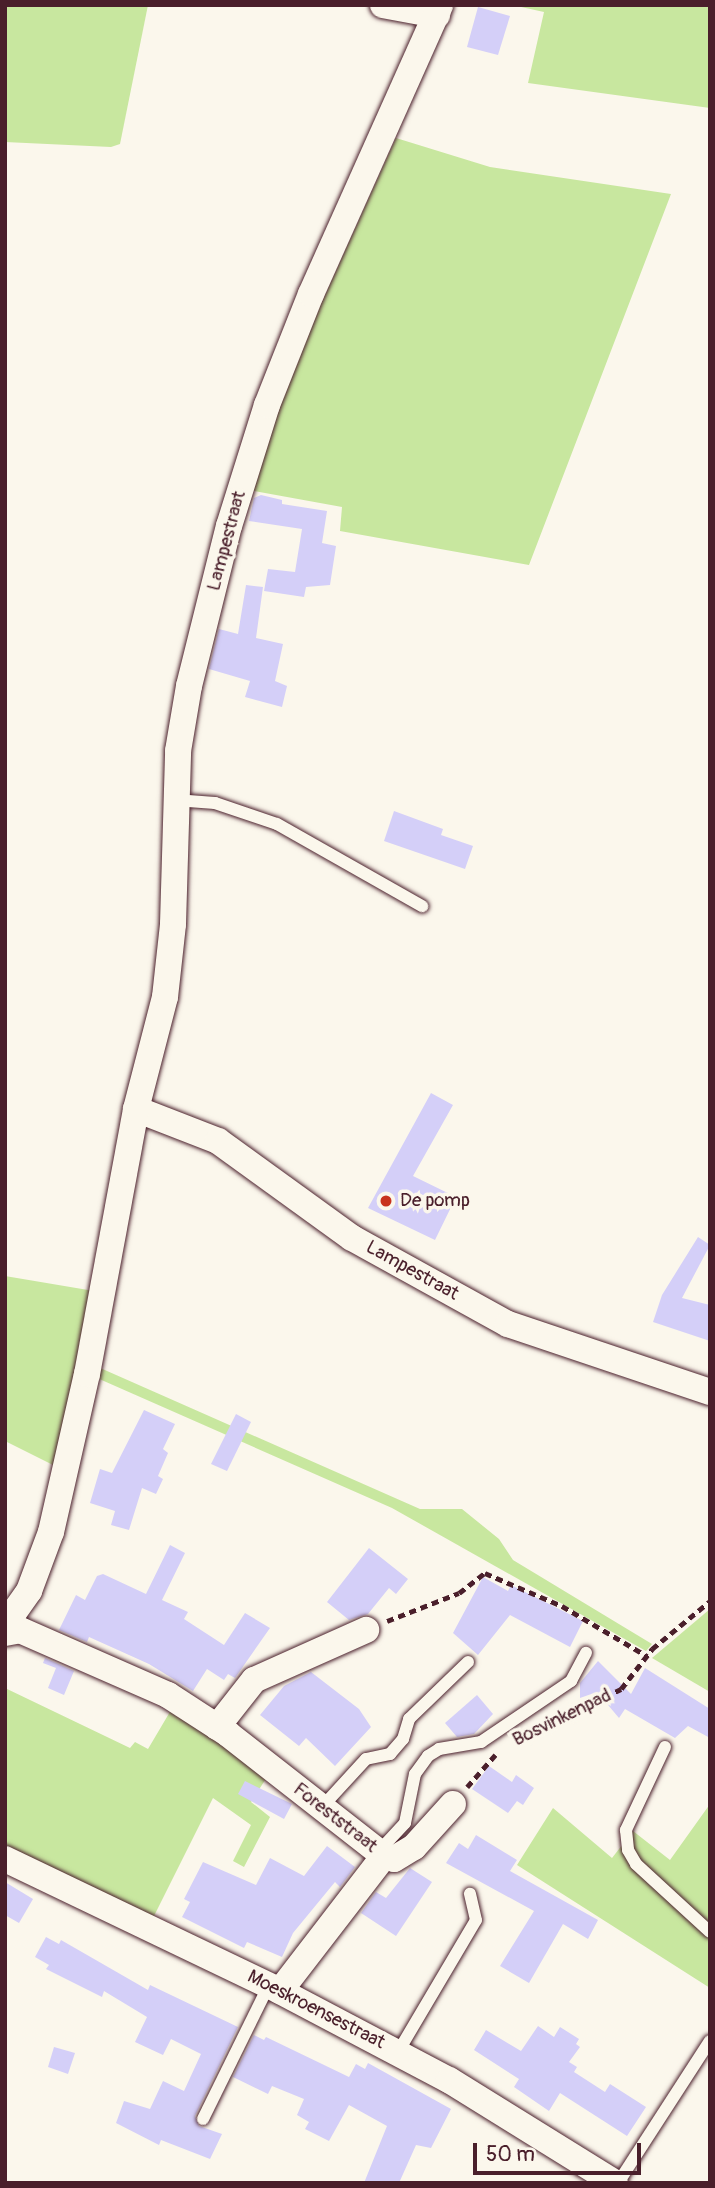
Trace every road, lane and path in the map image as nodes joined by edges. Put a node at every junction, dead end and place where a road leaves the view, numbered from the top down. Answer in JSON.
{"nodes":[{"id":1,"x":383,"y":5,"type":"edge"},
{"id":2,"x":439,"y":10,"type":"edge"},
{"id":3,"x":175,"y":800,"type":"junction"},
{"id":4,"x":422,"y":906,"type":"dead end"},
{"id":5,"x":136,"y":1109,"type":"junction"},
{"id":6,"x":710,"y":1392,"type":"edge"},
{"id":7,"x":710,"y":1601,"type":"edge"},
{"id":8,"x":5,"y":1625,"type":"edge"},
{"id":9,"x":366,"y":1630,"type":"joint"},
{"id":10,"x":5,"y":1633,"type":"edge"},
{"id":11,"x":586,"y":1653,"type":"dead end"},
{"id":12,"x":647,"y":1656,"type":"junction"},
{"id":13,"x":468,"y":1662,"type":"dead end"},
{"id":14,"x":217,"y":1727,"type":"junction"},
{"id":15,"x":521,"y":1737,"type":"dead end"},
{"id":16,"x":504,"y":1746,"type":"dead end"},
{"id":17,"x":665,"y":1747,"type":"dead end"},
{"id":18,"x":453,"y":1804,"type":"joint"},
{"id":19,"x":322,"y":1807,"type":"junction"},
{"id":20,"x":382,"y":1854,"type":"junction"},
{"id":21,"x":5,"y":1859,"type":"edge"},
{"id":22,"x":470,"y":1894,"type":"dead end"},
{"id":23,"x":710,"y":1932,"type":"edge"},
{"id":24,"x":274,"y":1988,"type":"junction"},
{"id":25,"x":710,"y":2041,"type":"edge"},
{"id":26,"x":398,"y":2052,"type":"junction"},
{"id":27,"x":203,"y":2119,"type":"dead end"},
{"id":28,"x":616,"y":2183,"type":"edge"}],
"edges":[{"from":1,"to":2,"type":"street"},
{"from":2,"to":3,"type":"street","name":"Lampestraat"},
{"from":3,"to":4,"type":"lane"},
{"from":3,"to":5,"type":"street","name":"Lampestraat"},
{"from":5,"to":6,"type":"street","name":"Lampestraat"},
{"from":5,"to":8,"type":"street","name":"Lampestraat"},
{"from":7,"to":12,"type":"path","name":"Bosvinkenpad"},
{"from":9,"to":12,"type":"path"},
{"from":9,"to":14,"type":"street"},
{"from":10,"to":14,"type":"street","name":"Foreststraat"},
{"from":11,"to":20,"type":"lane"},
{"from":12,"to":15,"type":"path","name":"Bosvinkenpad"},
{"from":13,"to":19,"type":"lane"},
{"from":14,"to":19,"type":"street","name":"Foreststraat"},
{"from":16,"to":18,"type":"path","name":"Bosvinkenpad"},
{"from":17,"to":23,"type":"lane"},
{"from":18,"to":20,"type":"street"},
{"from":19,"to":20,"type":"street","name":"Foreststraat"},
{"from":20,"to":24,"type":"street","name":"Foreststraat"},
{"from":21,"to":24,"type":"street","name":"Moeskroensestraat"},
{"from":22,"to":26,"type":"lane"},
{"from":24,"to":26,"type":"street","name":"Moeskroensestraat"},
{"from":24,"to":27,"type":"lane"},
{"from":25,"to":28,"type":"lane"},
{"from":26,"to":28,"type":"street","name":"Moeskroensestraat"}]}
